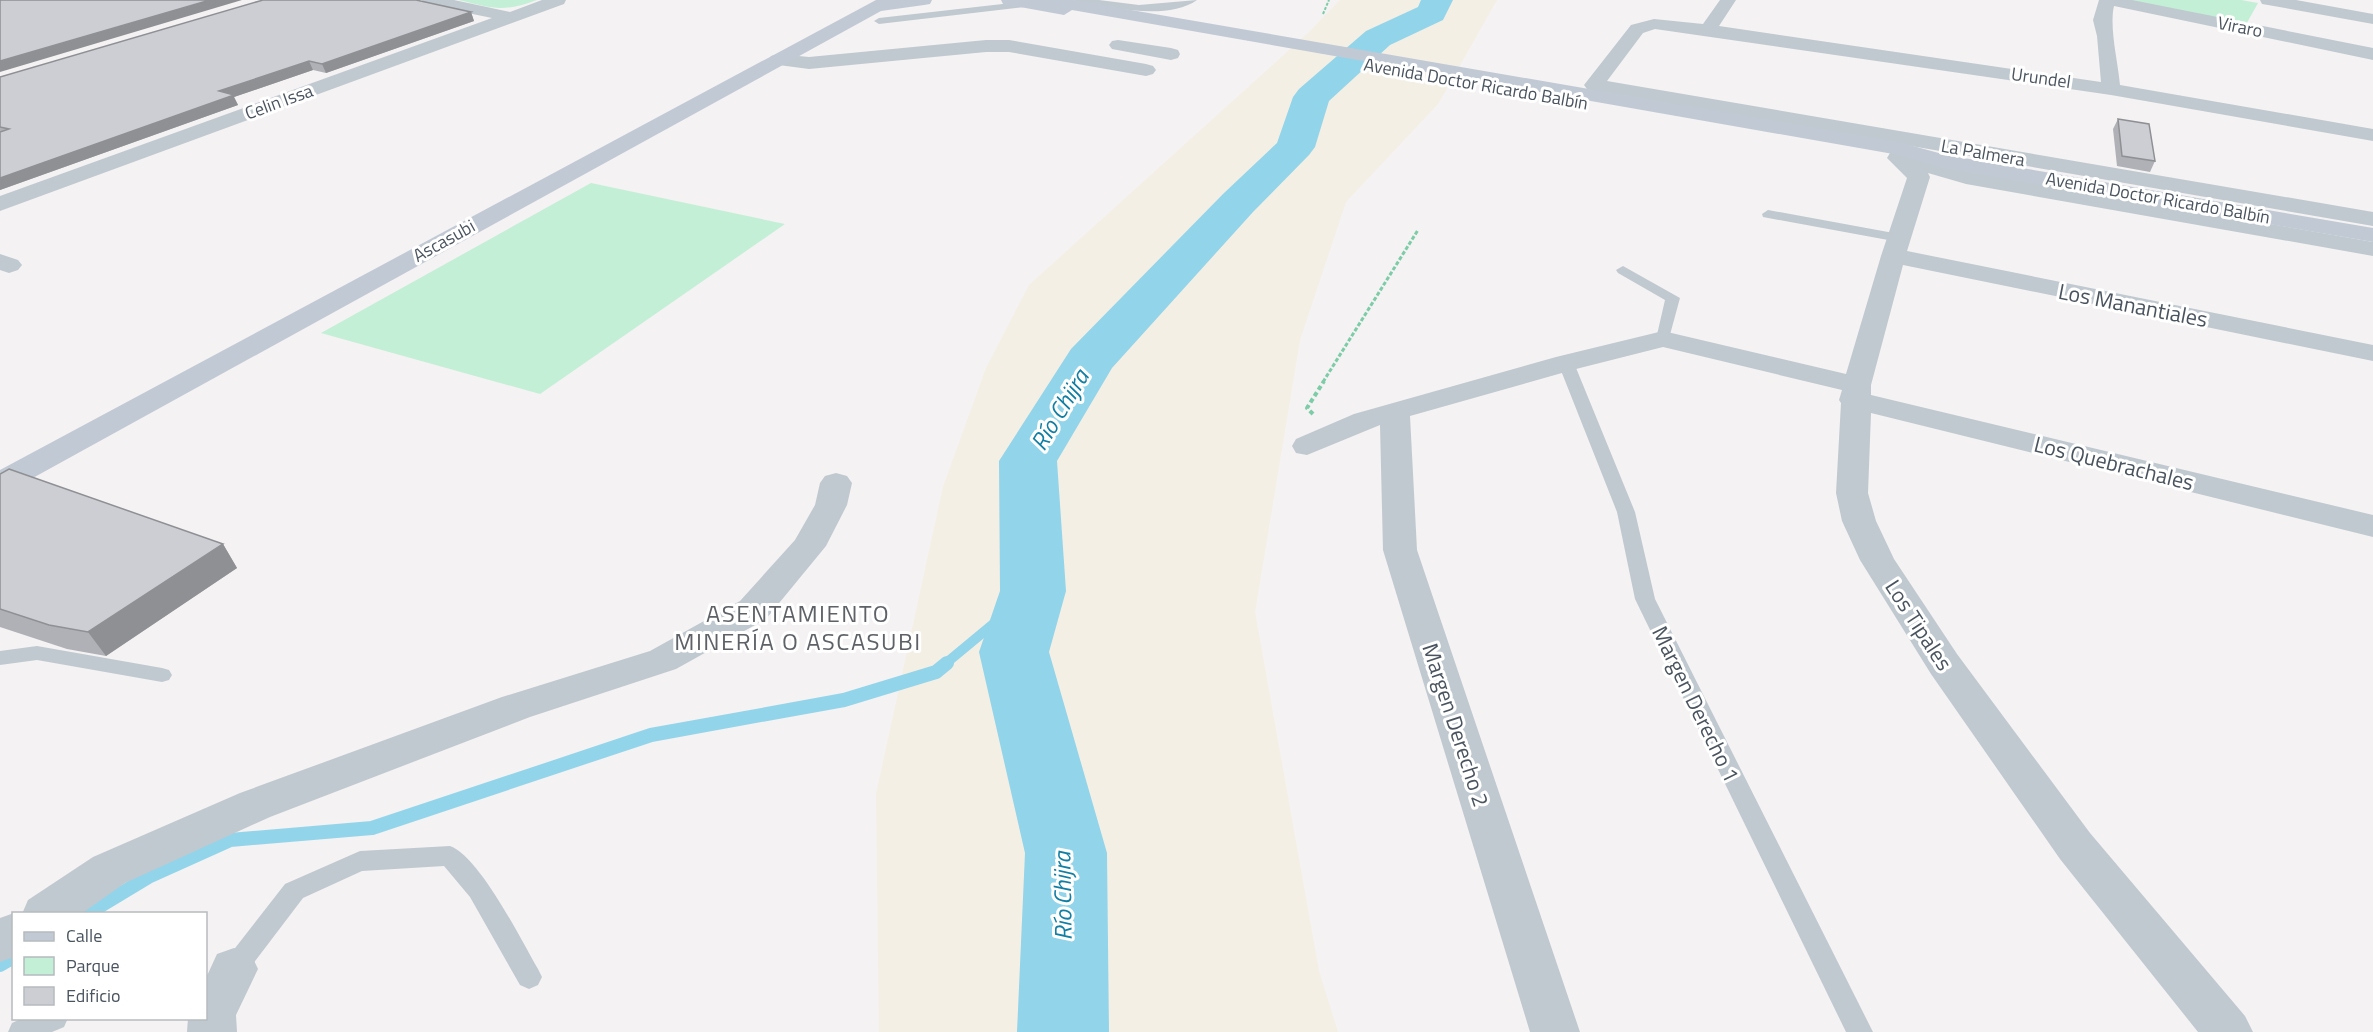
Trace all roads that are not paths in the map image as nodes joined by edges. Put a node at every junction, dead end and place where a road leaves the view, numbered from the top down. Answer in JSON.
{"nodes":[{"id":1,"x":430,"y":0,"type":"edge"},
{"id":2,"x":558,"y":0,"type":"edge"},
{"id":3,"x":924,"y":0,"type":"edge"},
{"id":4,"x":1009,"y":0,"type":"edge"},
{"id":5,"x":1192,"y":0,"type":"edge"},
{"id":6,"x":1728,"y":0,"type":"edge"},
{"id":7,"x":2107,"y":0,"type":"edge"},
{"id":8,"x":2268,"y":0,"type":"edge"},
{"id":9,"x":1037,"y":2,"type":"edge"},
{"id":10,"x":1076,"y":2,"type":"edge"},
{"id":11,"x":881,"y":9,"type":"edge"},
{"id":12,"x":511,"y":17,"type":"junction"},
{"id":13,"x":2373,"y":19,"type":"edge"},
{"id":14,"x":1708,"y":30,"type":"junction"},
{"id":15,"x":1057,"y":35,"type":"dead end"},
{"id":16,"x":1103,"y":43,"type":"dead end"},
{"id":17,"x":1266,"y":44,"type":"junction"},
{"id":18,"x":1024,"y":48,"type":"junction"},
{"id":19,"x":1171,"y":54,"type":"dead end"},
{"id":20,"x":2373,"y":54,"type":"edge"},
{"id":21,"x":778,"y":60,"type":"junction"},
{"id":22,"x":1146,"y":70,"type":"dead end"},
{"id":23,"x":2111,"y":89,"type":"junction"},
{"id":24,"x":1584,"y":94,"type":"junction"},
{"id":25,"x":2373,"y":135,"type":"edge"},
{"id":26,"x":1900,"y":154,"type":"junction"},
{"id":27,"x":2155,"y":190,"type":"junction"},
{"id":28,"x":0,"y":204,"type":"edge"},
{"id":29,"x":1768,"y":214,"type":"dead end"},
{"id":30,"x":2373,"y":219,"type":"edge"},
{"id":31,"x":2373,"y":235,"type":"edge"},
{"id":32,"x":1896,"y":247,"type":"junction"},
{"id":33,"x":2373,"y":249,"type":"edge"},
{"id":34,"x":1623,"y":270,"type":"dead end"},
{"id":35,"x":1663,"y":339,"type":"junction"},
{"id":36,"x":2373,"y":353,"type":"edge"},
{"id":37,"x":1566,"y":363,"type":"junction"},
{"id":38,"x":1856,"y":393,"type":"junction"},
{"id":39,"x":1395,"y":412,"type":"junction"},
{"id":40,"x":1307,"y":446,"type":"dead end"},
{"id":41,"x":0,"y":483,"type":"edge"},
{"id":42,"x":836,"y":483,"type":"dead end"},
{"id":43,"x":2373,"y":526,"type":"edge"},
{"id":44,"x":0,"y":658,"type":"edge"},
{"id":45,"x":162,"y":675,"type":"dead end"},
{"id":46,"x":47,"y":912,"type":"edge"},
{"id":47,"x":234,"y":969,"type":"joint"},
{"id":48,"x":529,"y":977,"type":"dead end"},
{"id":49,"x":51,"y":1020,"type":"edge"},
{"id":50,"x":210,"y":1020,"type":"edge"},
{"id":51,"x":21,"y":1032,"type":"edge"},
{"id":52,"x":1555,"y":1032,"type":"edge"},
{"id":53,"x":1860,"y":1032,"type":"edge"},
{"id":54,"x":2228,"y":1032,"type":"edge"}],
"edges":[{"from":1,"to":12,"type":"street"},
{"from":2,"to":12,"type":"street","name":"Celin Issa"},
{"from":3,"to":11,"type":"main road"},
{"from":4,"to":9,"type":"main road","name":"Avenida Doctor Ricardo Balbín"},
{"from":5,"to":10,"type":"lane"},
{"from":6,"to":14,"type":"street"},
{"from":7,"to":20,"type":"street","name":"Viraro"},
{"from":7,"to":23,"type":"street"},
{"from":8,"to":13,"type":"street"},
{"from":9,"to":10,"type":"main road","name":"Avenida Doctor Ricardo Balbín"},
{"from":9,"to":11,"type":"lane"},
{"from":9,"to":17,"type":"main road","name":"Avenida Doctor Ricardo Balbín"},
{"from":10,"to":17,"type":"main road","name":"Avenida Doctor Ricardo Balbín"},
{"from":11,"to":21,"type":"main road","name":"Ascasubi"},
{"from":12,"to":28,"type":"street","name":"Celin Issa"},
{"from":14,"to":23,"type":"street","name":"Urundel"},
{"from":14,"to":24,"type":"street","name":"Urundel"},
{"from":15,"to":18,"type":"street"},
{"from":16,"to":19,"type":"street"},
{"from":17,"to":24,"type":"main road","name":"Avenida Doctor Ricardo Balbín"},
{"from":18,"to":21,"type":"street"},
{"from":18,"to":22,"type":"street"},
{"from":21,"to":41,"type":"main road","name":"Ascasubi"},
{"from":23,"to":25,"type":"street","name":"Urundel"},
{"from":24,"to":26,"type":"main road","name":"Avenida Doctor Ricardo Balbín"},
{"from":24,"to":27,"type":"street","name":"La Palmera"},
{"from":26,"to":27,"type":"main road","name":"Avenida Doctor Ricardo Balbín"},
{"from":26,"to":32,"type":"street","name":"Los Tipales"},
{"from":26,"to":33,"type":"street"},
{"from":27,"to":30,"type":"street","name":"La Palmera"},
{"from":27,"to":31,"type":"main road","name":"Avenida Doctor Ricardo Balbín"},
{"from":29,"to":32,"type":"lane"},
{"from":32,"to":36,"type":"street","name":"Los Manantiales"},
{"from":32,"to":38,"type":"street","name":"Los Tipales"},
{"from":34,"to":35,"type":"lane"},
{"from":35,"to":37,"type":"street"},
{"from":35,"to":38,"type":"street","name":"Los Quebrachales"},
{"from":37,"to":39,"type":"street"},
{"from":37,"to":53,"type":"lane","name":"Margen Derecho 1"},
{"from":38,"to":43,"type":"street","name":"Los Quebrachales"},
{"from":38,"to":54,"type":"street","name":"Los Tipales"},
{"from":39,"to":40,"type":"street"},
{"from":39,"to":52,"type":"street","name":"Margen Derecho 2"},
{"from":42,"to":46,"type":"street"},
{"from":44,"to":45,"type":"lane"},
{"from":47,"to":48,"type":"lane"},
{"from":47,"to":50,"type":"street"},
{"from":49,"to":51,"type":"lane"}]}
